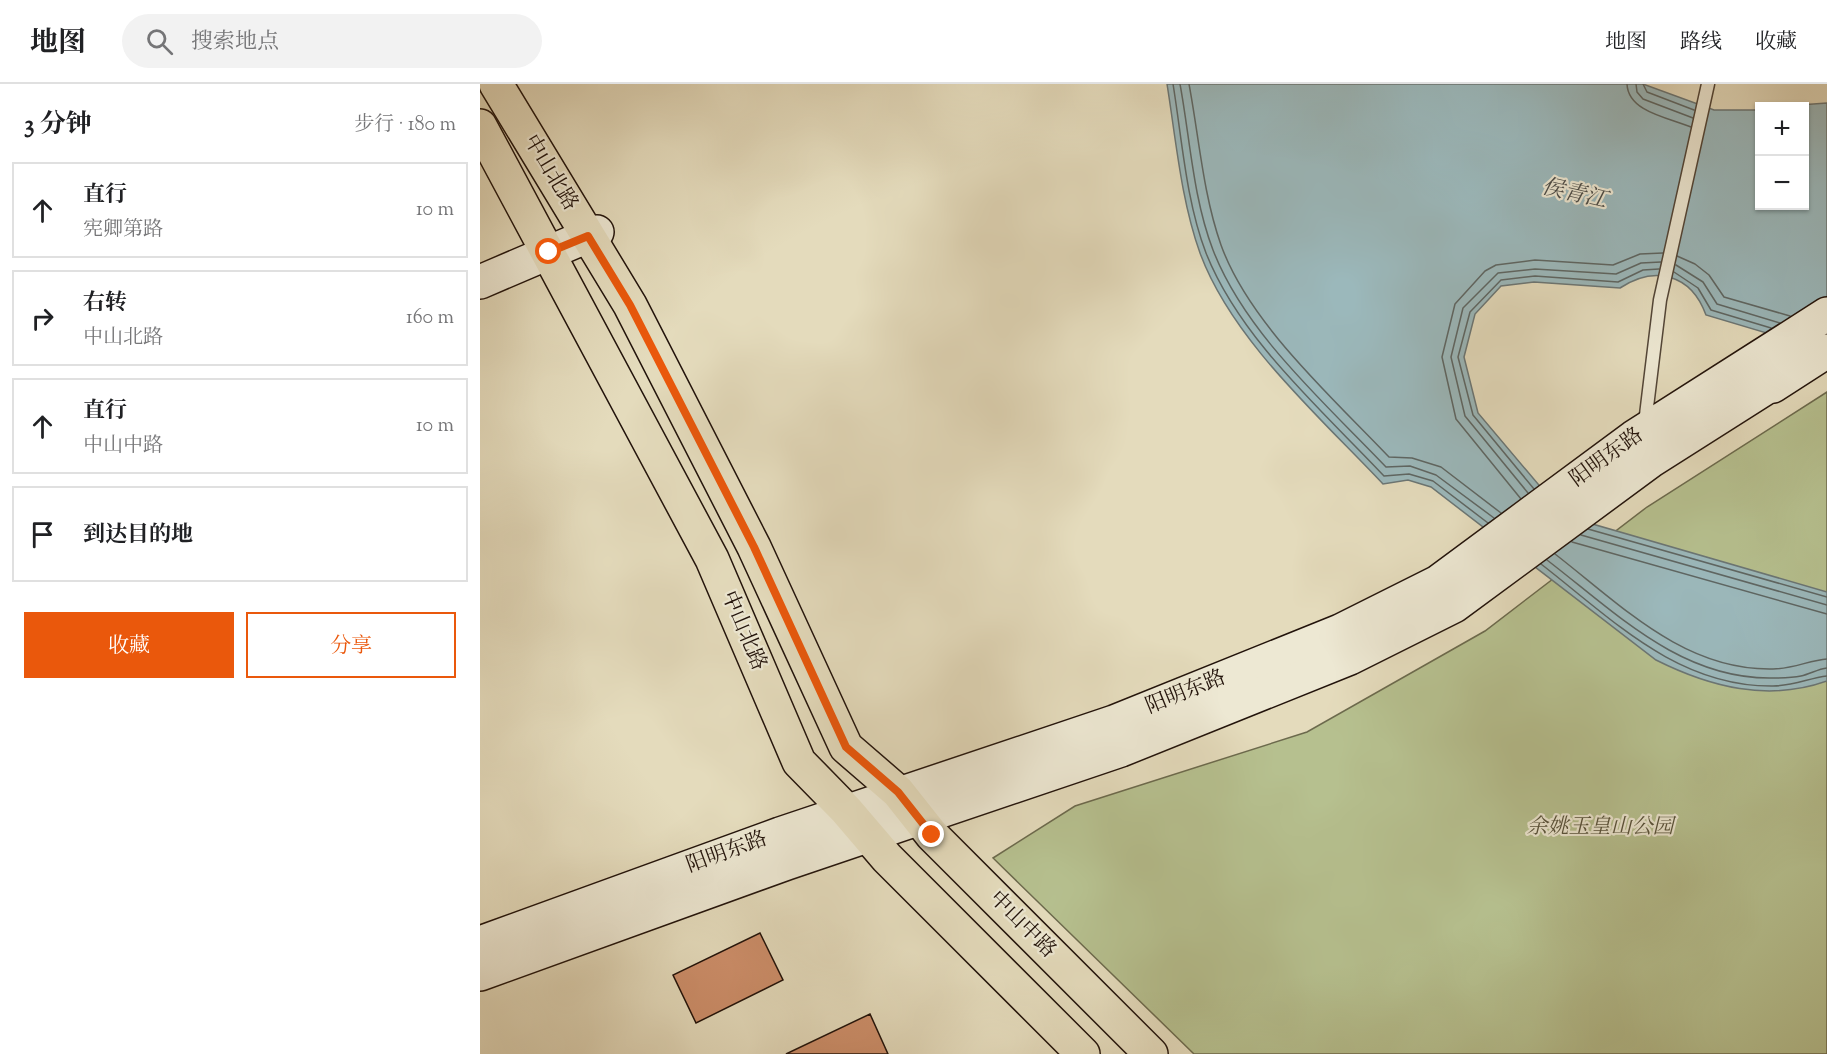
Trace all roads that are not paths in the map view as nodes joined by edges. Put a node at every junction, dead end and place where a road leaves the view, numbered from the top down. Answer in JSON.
{"nodes":[{"id":1,"x":496,"y":84,"type":"edge"},
{"id":2,"x":1708,"y":84,"type":"edge"},
{"id":3,"x":480,"y":126,"type":"edge"},
{"id":4,"x":593,"y":234,"type":"junction"},
{"id":5,"x":549,"y":252,"type":"junction"},
{"id":6,"x":480,"y":282,"type":"edge"},
{"id":7,"x":1827,"y":314,"type":"edge"},
{"id":8,"x":1827,"y":351,"type":"edge"},
{"id":9,"x":1763,"y":379,"type":"junction"},
{"id":10,"x":1646,"y":415,"type":"dead end"},
{"id":11,"x":898,"y":792,"type":"joint"},
{"id":12,"x":480,"y":943,"type":"edge"},
{"id":13,"x":480,"y":974,"type":"edge"},
{"id":14,"x":1083,"y":1054,"type":"edge"},
{"id":15,"x":1151,"y":1054,"type":"edge"}],
"edges":[{"from":1,"to":4,"type":"main road","name":"中山北路"},
{"from":2,"to":10,"type":"lane"},
{"from":3,"to":5,"type":"main road","name":"中山北路"},
{"from":4,"to":5,"type":"main road"},
{"from":4,"to":11,"type":"main road","name":"中山北路"},
{"from":5,"to":6,"type":"main road"},
{"from":5,"to":14,"type":"main road","name":"中山北路"},
{"from":7,"to":9,"type":"main road","name":"阳明东路"},
{"from":8,"to":9,"type":"main road","name":"阳明东路"},
{"from":9,"to":12,"type":"main road","name":"阳明东路"},
{"from":9,"to":13,"type":"main road","name":"阳明东路"},
{"from":11,"to":15,"type":"main road","name":"中山中路"}]}
